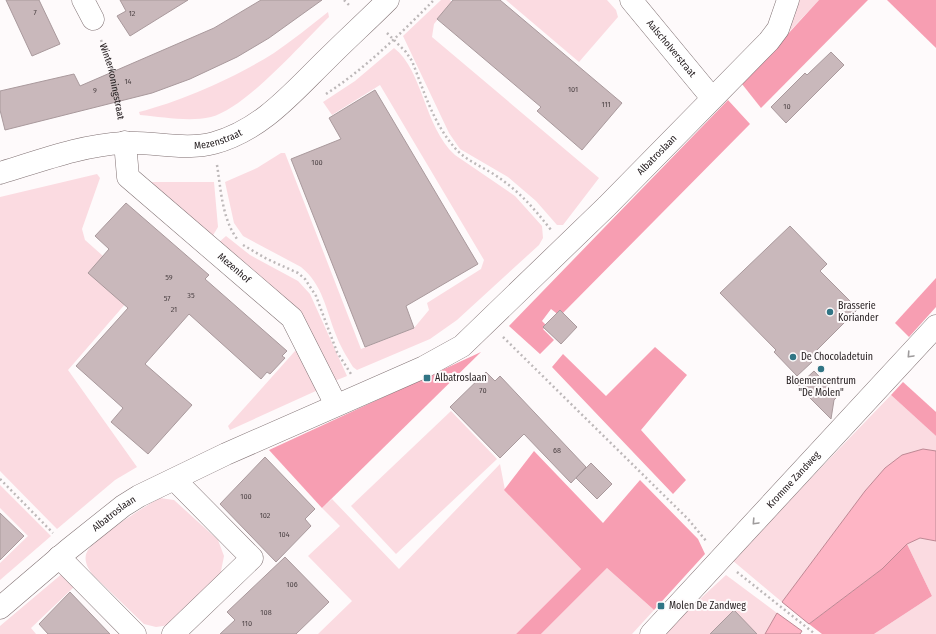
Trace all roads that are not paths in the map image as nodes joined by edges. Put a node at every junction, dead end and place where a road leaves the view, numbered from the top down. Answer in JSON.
{"nodes":[{"id":1,"x":83,"y":0,"type":"edge"},
{"id":2,"x":388,"y":0,"type":"edge"},
{"id":3,"x":631,"y":0,"type":"edge"},
{"id":4,"x":788,"y":0,"type":"edge"},
{"id":5,"x":93,"y":19,"type":"road end"},
{"id":6,"x":712,"y":98,"type":"junction"},
{"id":7,"x":125,"y":142,"type":"junction"},
{"id":8,"x":0,"y":173,"type":"edge"},
{"id":9,"x":936,"y":326,"type":"edge"},
{"id":10,"x":336,"y":405,"type":"junction"},
{"id":11,"x":175,"y":480,"type":"junction"},
{"id":12,"x":64,"y":553,"type":"junction"},
{"id":13,"x":0,"y":608,"type":"edge"},
{"id":14,"x":135,"y":634,"type":"edge"},
{"id":15,"x":173,"y":634,"type":"edge"},
{"id":16,"x":651,"y":634,"type":"edge"}],
"edges":[{"from":1,"to":5,"type":"street"},
{"from":2,"to":7,"type":"street","name":"Mezenstraat"},
{"from":3,"to":6,"type":"street","name":"Aalscholverstraat"},
{"from":4,"to":6,"type":"street","name":"Albatroslaan"},
{"from":6,"to":10,"type":"street","name":"Albatroslaan"},
{"from":7,"to":8,"type":"street","name":"Mezenstraat"},
{"from":7,"to":10,"type":"street","name":"Mezenhof"},
{"from":9,"to":16,"type":"street","name":"Kromme Zandweg","one_way":true},
{"from":10,"to":11,"type":"street","name":"Albatroslaan"},
{"from":11,"to":12,"type":"street","name":"Albatroslaan"},
{"from":11,"to":15,"type":"street"},
{"from":12,"to":13,"type":"street","name":"Albatroslaan"},
{"from":12,"to":14,"type":"street"}]}
